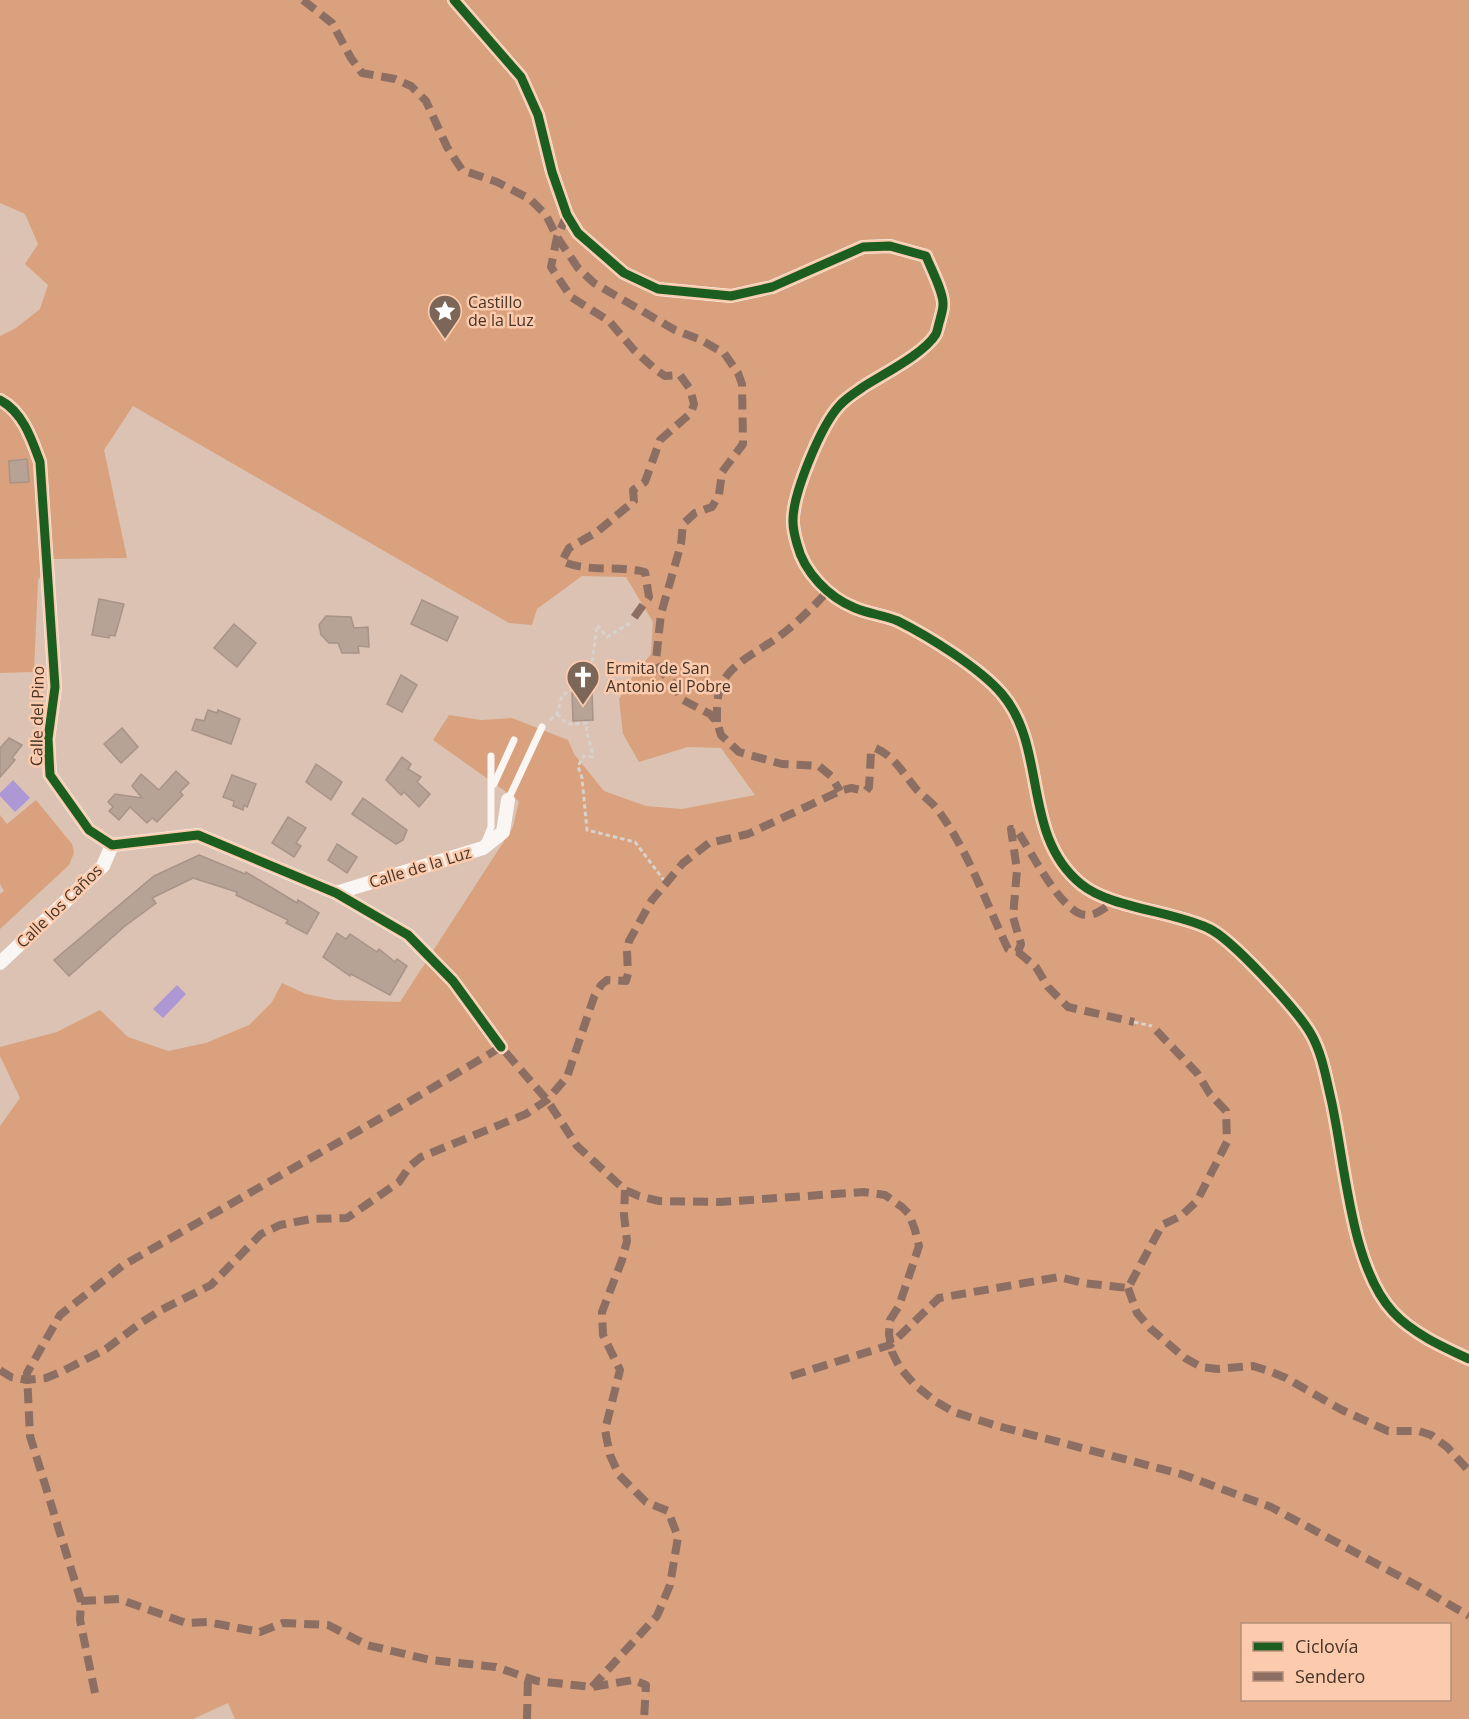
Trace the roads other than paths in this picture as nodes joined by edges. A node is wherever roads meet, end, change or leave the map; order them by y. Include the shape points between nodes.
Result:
1 (454, 0) edge
2 (0, 400) edge
3 (542, 727) road end
4 (514, 740) dead end
5 (491, 756) dead end
6 (493, 786) junction
7 (508, 800) joint
8 (112, 846) junction
9 (483, 848) junction
10 (336, 893) junction
11 (0, 963) edge
12 (501, 1047) dead end
13 (1469, 1359) edge

1 - 13 street via 520,77 538,115 552,172 572,224 624,273 658,289 731,296 772,287 863,247 890,246 926,256 944,303 936,334 919,351 839,406 826,427 795,500 793,522 804,565 834,596 853,608 892,618 916,630 975,670 1002,694 1021,727 1044,830 1072,876 1094,892 1208,928 1225,939 1299,1016 1314,1038 1324,1070 1356,1230 1376,1287 1392,1311 1411,1327
2 - 8 street, Calle del Pino via 27,427 40,462 55,687 48,739 50,775 89,830
3 - 7 lane
4 - 6 lane
5 - 6 lane
6 - 9 lane via 491,827
7 - 9 street, Calle de la Luz via 503,832
8 - 10 street via 198,835
8 - 11 street, Calle los Caños via 103,866
9 - 10 street, Calle de la Luz
10 - 12 street via 408,935 453,981

